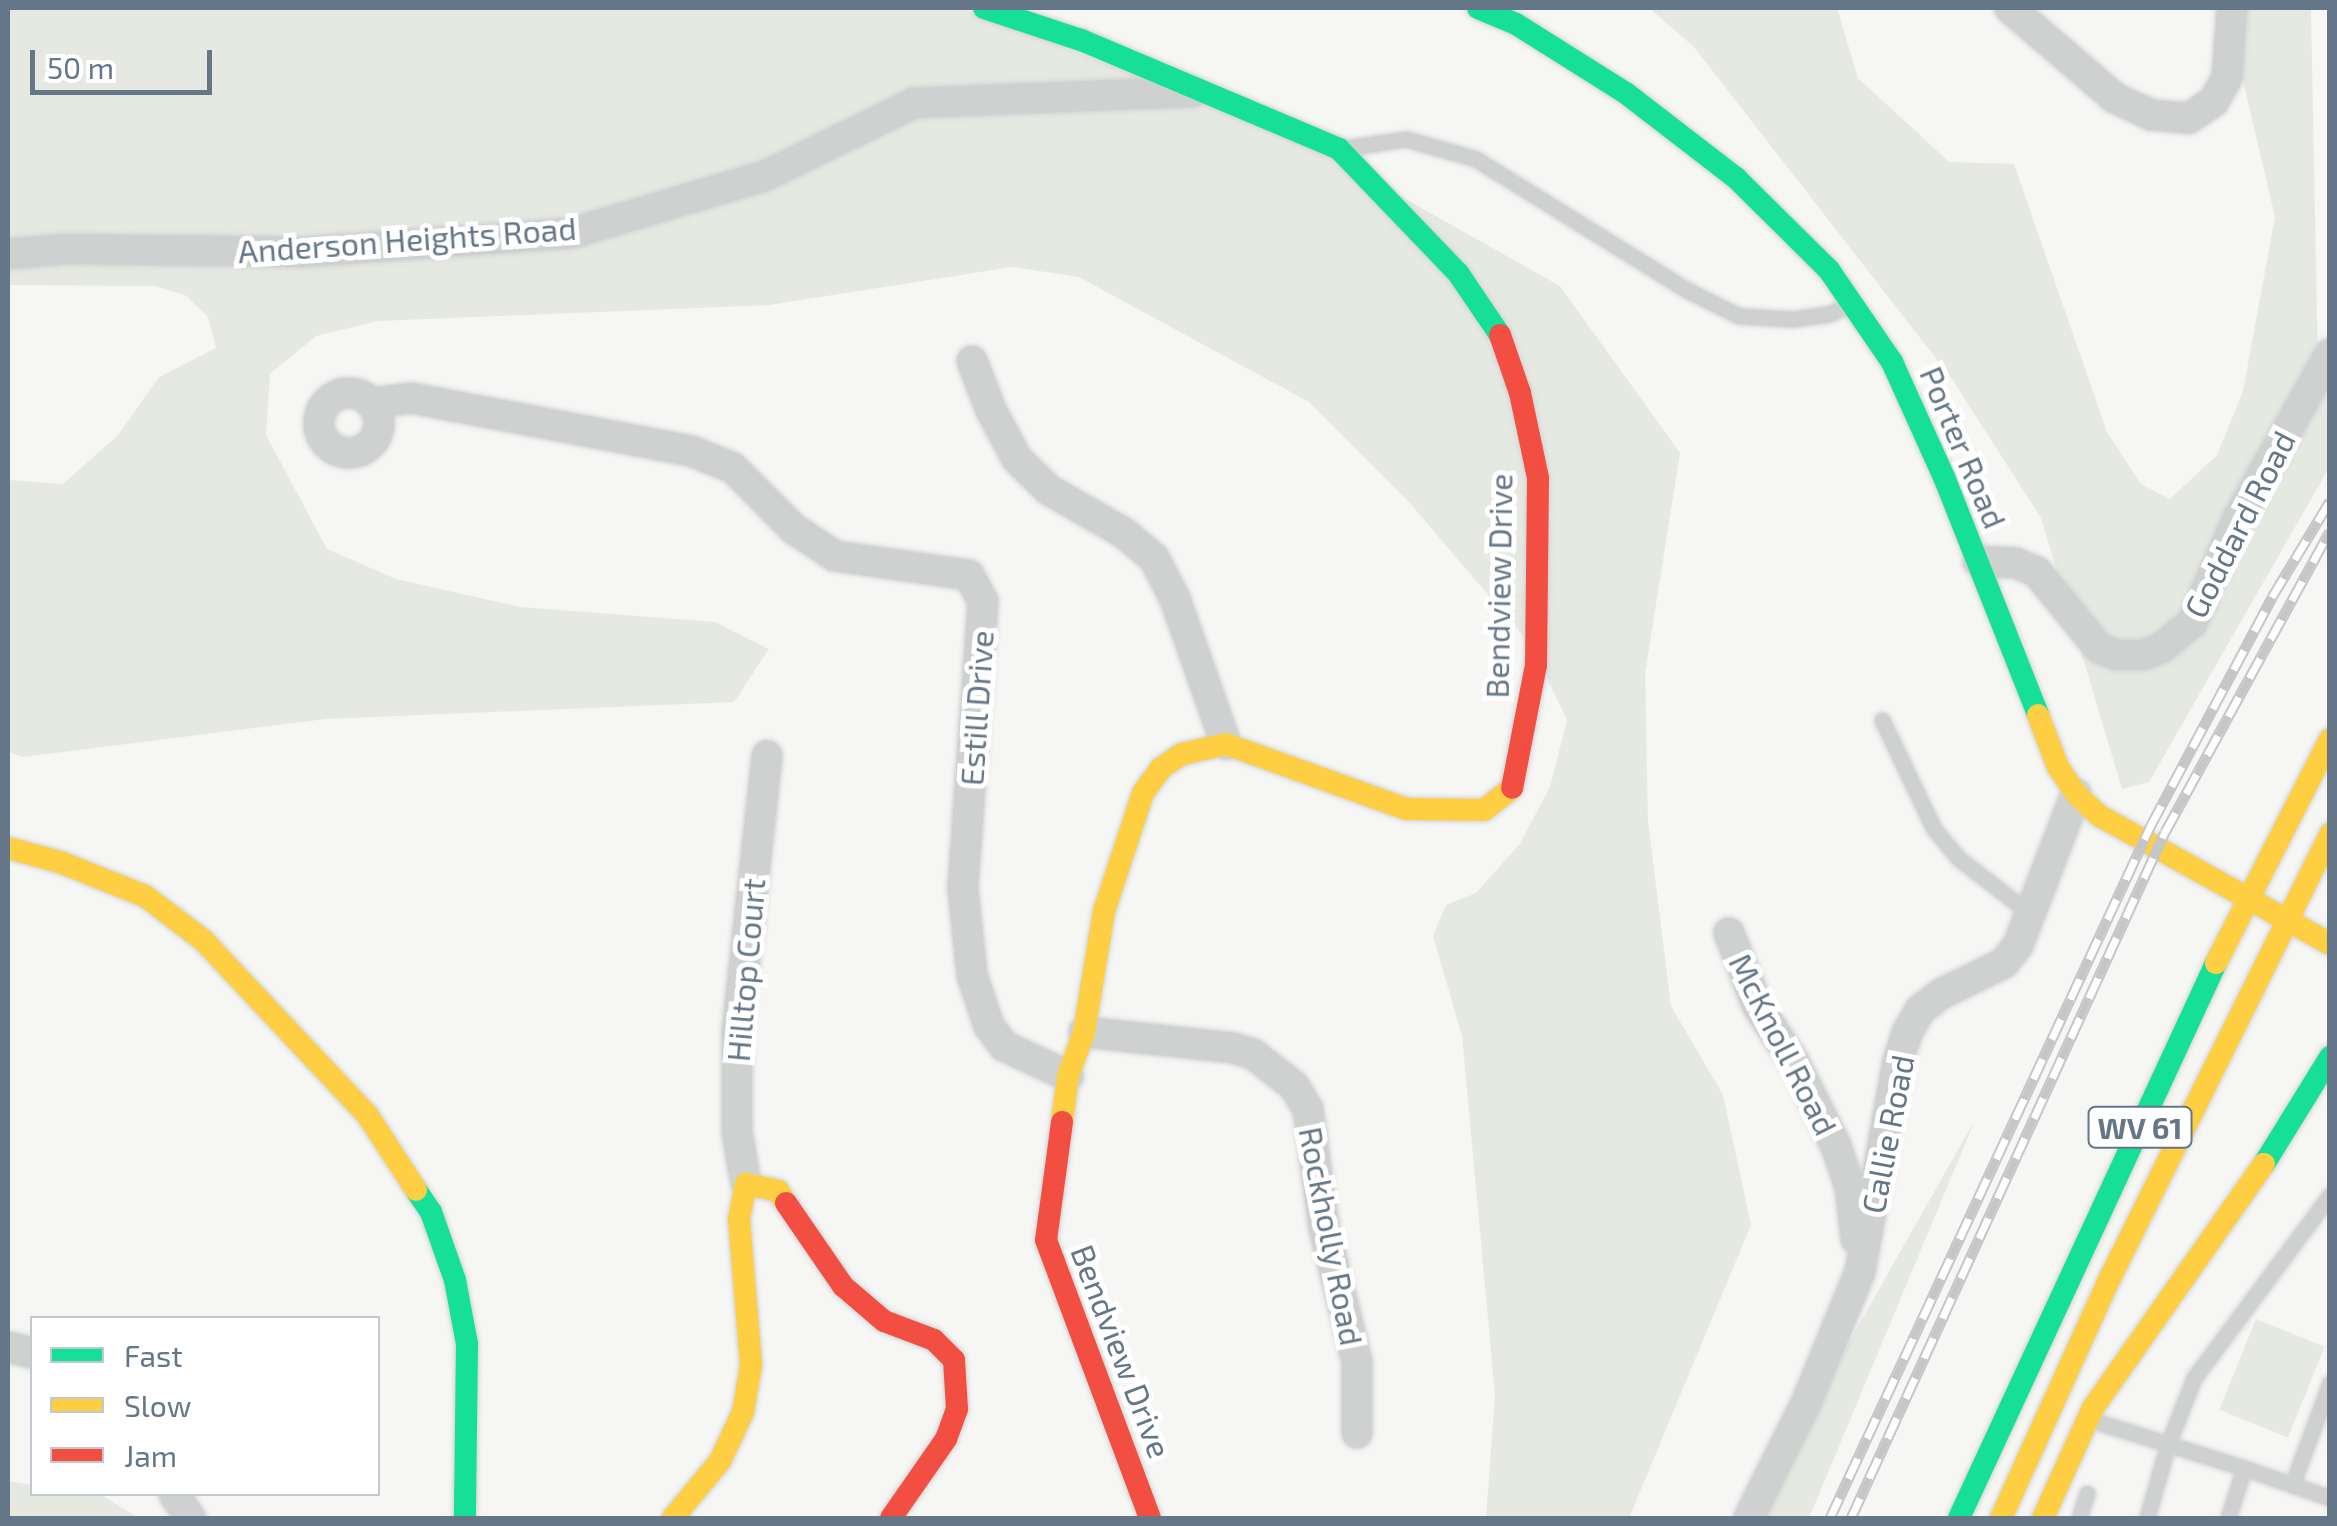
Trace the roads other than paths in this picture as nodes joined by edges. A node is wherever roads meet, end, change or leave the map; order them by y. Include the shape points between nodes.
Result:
1 (984, 8) edge
2 (1478, 8) edge
3 (2010, 8) edge
4 (2232, 8) edge
5 (1202, 91) junction
6 (1340, 149) junction
7 (8, 254) edge
8 (1852, 304) junction
9 (2330, 354) edge
10 (972, 361) dead end
11 (371, 403) dead end
12 (1978, 561) junction
13 (1882, 720) dead end
14 (2330, 739) edge
15 (1226, 744) junction
16 (767, 756) dead end
17 (2076, 794) junction
18 (2330, 834) edge
19 (8, 848) edge
20 (2248, 900) junction
21 (2032, 915) junction
22 (2286, 920) junction
23 (1729, 934) dead end
24 (2330, 944) edge
25 (1084, 1032) junction
26 (2330, 1057) edge
27 (1068, 1076) junction
28 (746, 1184) junction
29 (2330, 1195) edge
30 (1860, 1272) junction
31 (2330, 1384) edge
32 (2088, 1419) junction
33 (1357, 1433) dead end
34 (2168, 1444) junction
35 (2244, 1468) junction
36 (2292, 1485) junction
37 (2086, 1493) dead end
38 (175, 1496) edge
39 (2330, 1498) edge
40 (190, 1518) edge
41 (465, 1518) edge
42 (673, 1518) edge
43 (891, 1518) edge
44 (1150, 1518) edge
45 (1749, 1518) edge
46 (1958, 1518) edge
47 (2001, 1518) edge
48 (2043, 1518) edge
49 (2079, 1518) edge
50 (2147, 1518) edge
51 (2228, 1518) edge

1 - 5 street, Bendview Drive
2 - 8 street, Porter Road via 1516,24 1627,94 1736,178 1829,270
3 - 4 street via 2115,98 2150,115 2188,118 2214,100 2227,78
5 - 6 street, Bendview Drive
5 - 7 street, Anderson Heights Road via 914,103 765,176 572,233 303,252
6 - 8 lane via 1406,140 1476,158 1739,316 1793,319
6 - 15 street, Bendview Drive via 1458,273 1498,330 1520,393 1538,478 1536,665 1516,785 1484,810 1407,809
8 - 12 street, Porter Road via 1892,362
9 - 12 street, Goddard Road via 2240,516 2192,623 2161,648 2117,656 2100,648 2037,572
10 - 15 street via 1017,459 1049,490 1154,558
11 - 27 street, Estill Drive via 411,398 691,451 733,468 794,529 835,556 969,575 983,602 963,889 972,976 989,1026 1004,1046
12 - 17 street, Porter Road via 2058,768
13 - 21 lane via 1934,829 1958,858
14 - 20 street, WV 61
15 - 25 street, Bendview Drive via 1182,754 1161,768 1144,794 1104,912
16 - 28 street, Hilltop Court via 736,1032 736,1132
17 - 20 street, Porter Road via 2100,816
17 - 21 street, Callie Road
18 - 22 street, WV 61
19 - 41 street via 60,862 160,907 203,940 368,1116 431,1212 455,1280 466,1344
20 - 22 street, Porter Road
20 - 46 street, WV 61
21 - 30 street, Callie Road via 2004,963 1941,994 1920,1010 1908,1032
22 - 24 street, Porter Road
22 - 47 street, WV 61
23 - 30 street, McKnoll Road via 1757,1006 1836,1146 1850,1187
25 - 27 street, Bendview Drive
25 - 33 street, Rockholly Road via 1233,1048 1253,1054 1294,1086 1308,1108 1324,1228 1357,1361
26 - 32 street via 2295,1119
27 - 44 street, Bendview Drive via 1046,1240
28 - 42 street via 738,1219 751,1365 743,1412 720,1461
28 - 43 street via 778,1192 843,1286 884,1321 934,1340 954,1360 958,1409 946,1439
29 - 34 lane via 2194,1378
30 - 45 street, Callie Road
31 - 36 lane
32 - 34 lane
32 - 48 street
34 - 35 lane
34 - 50 lane
35 - 36 lane
35 - 51 lane
36 - 39 lane
37 - 49 lane
38 - 40 street

